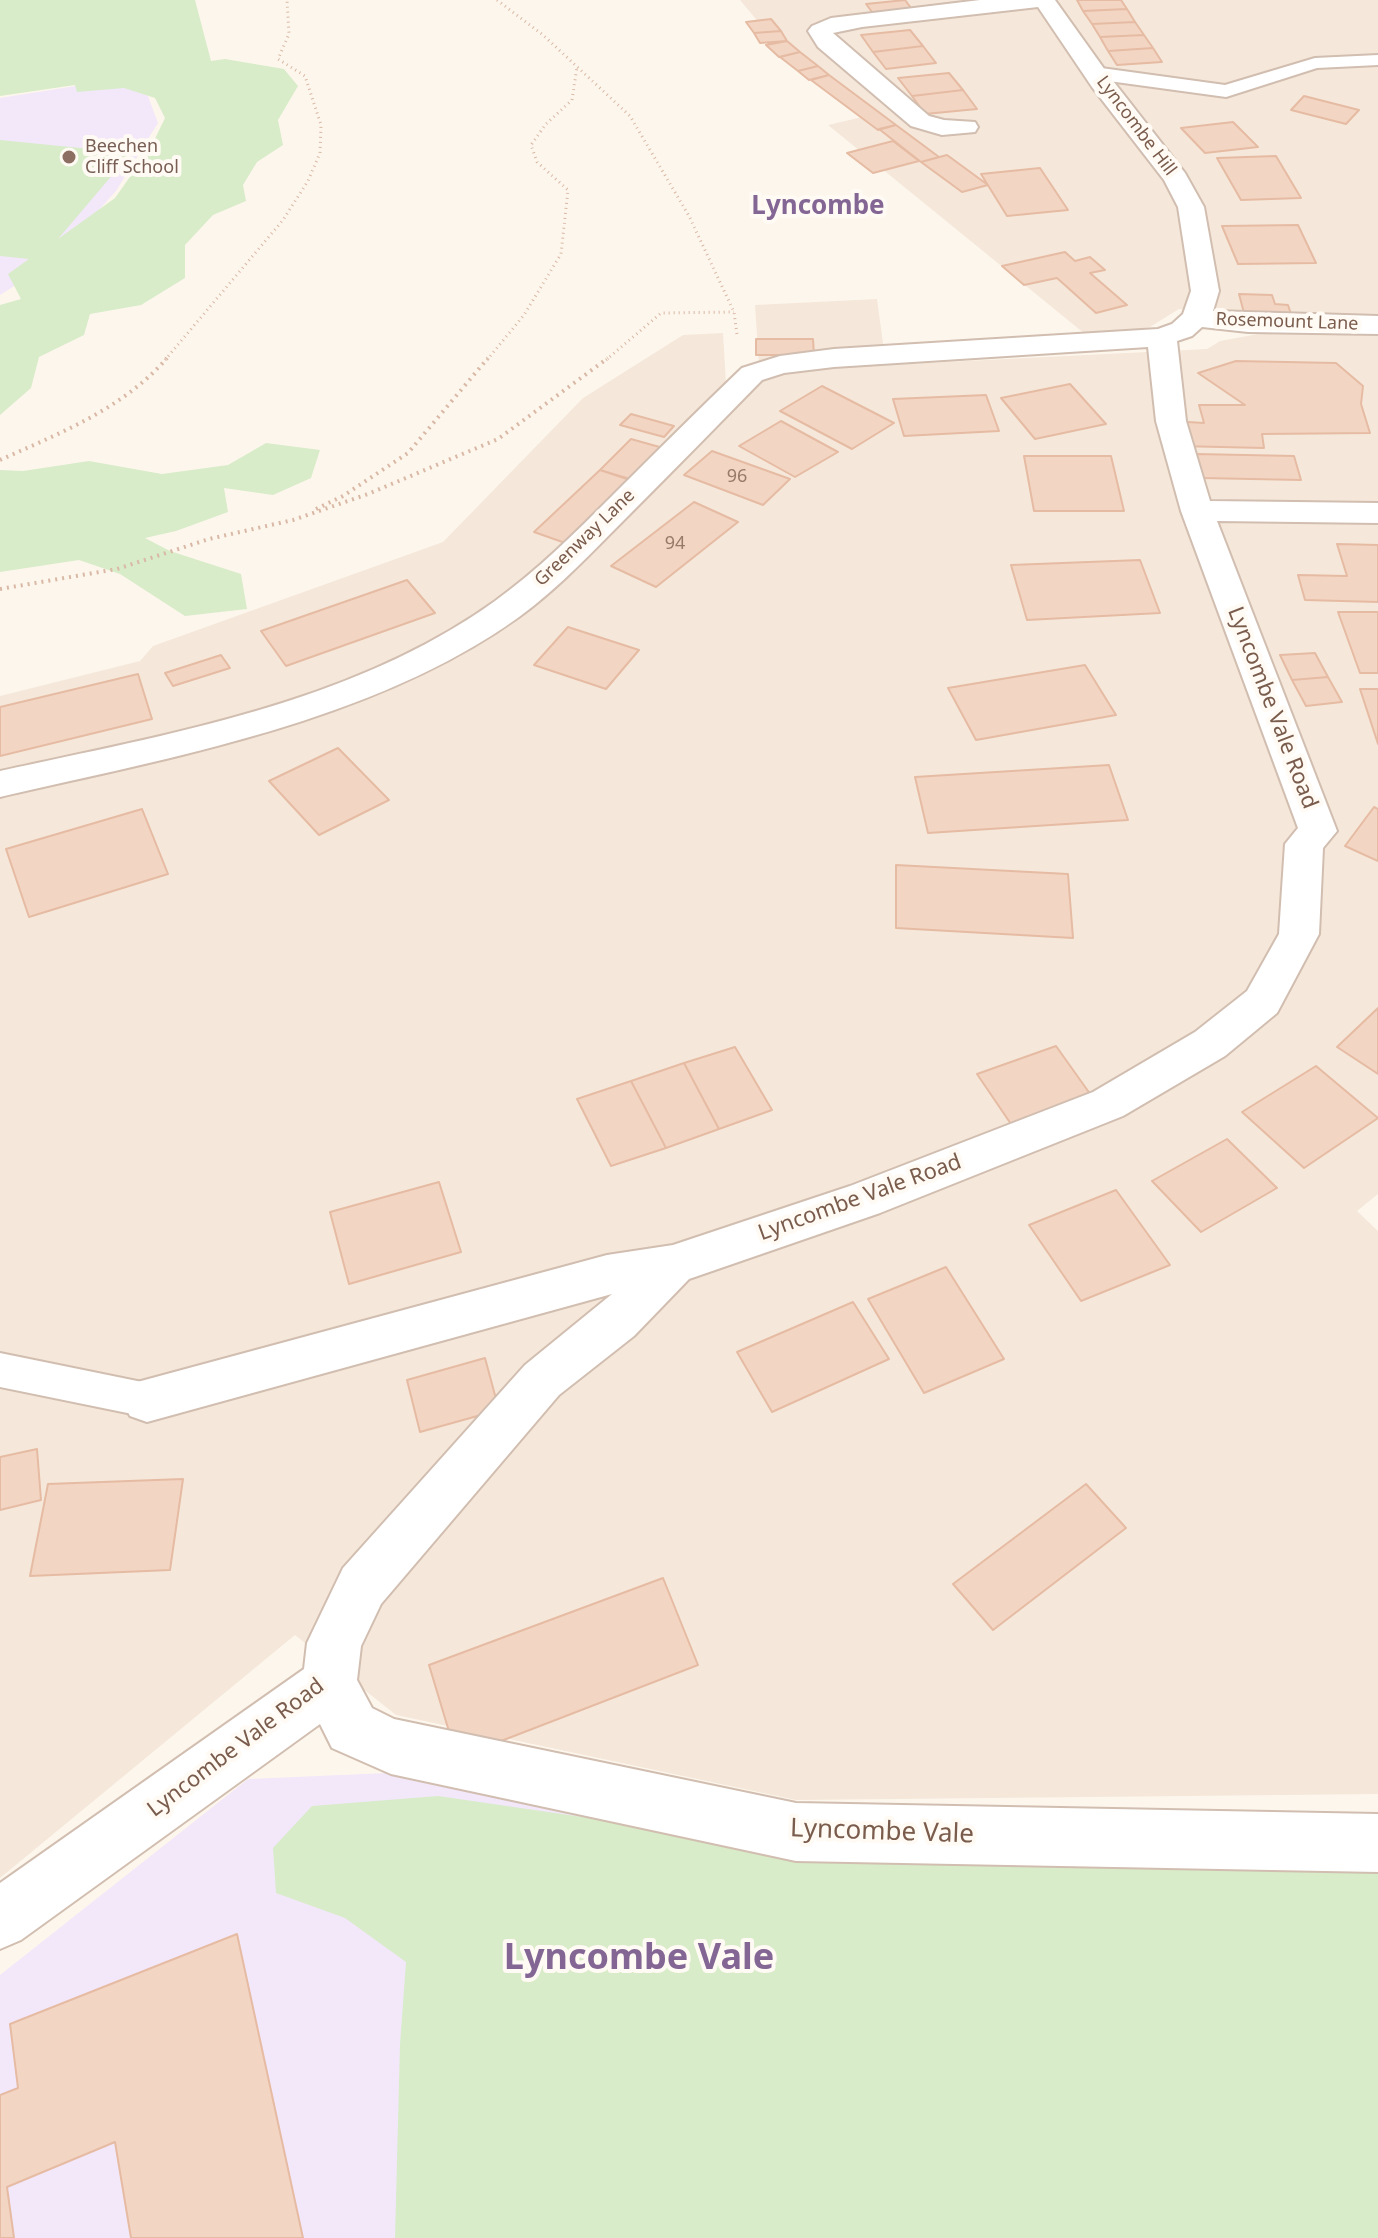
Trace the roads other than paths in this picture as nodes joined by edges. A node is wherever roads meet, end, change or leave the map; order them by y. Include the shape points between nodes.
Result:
1 (847, 0) edge
2 (1042, 0) edge
3 (862, 20) junction
4 (1378, 60) edge
5 (1094, 73) junction
6 (966, 127) dead end
7 (1378, 325) edge
8 (1179, 328) junction
9 (1197, 511) junction
10 (1378, 513) edge
11 (0, 784) edge
12 (673, 1265) junction
13 (0, 1370) edge
14 (147, 1400) joint
15 (329, 1684) junction
16 (1378, 1843) edge
17 (0, 1919) edge

1 - 3 street
2 - 3 street, Lyncombe Hill
2 - 5 street, Lyncombe Hill
3 - 6 street, Lyncombe Hill via 820,31 826,42 920,121 942,128
4 - 5 lane via 1298,67 1226,91
5 - 8 street, Lyncombe Hill via 1176,178 1191,207 1205,291
7 - 8 street, Rosemount Lane
8 - 9 street, Lyncombe Vale Road via 1171,421
8 - 11 street, Greenway Lane via 834,358 752,374 555,571 458,641 347,694 181,743
9 - 10 street
9 - 12 street, Lyncombe Vale Road via 1318,831 1304,844 1299,934 1262,1002 1210,1044 1108,1104 864,1200
12 - 14 street via 607,1275
12 - 15 street, Lyncombe Vale Road via 617,1321 542,1380 362,1586 334,1643
13 - 14 lane
15 - 16 street, Lyncombe Vale via 352,1728 391,1746 796,1832
15 - 17 street, Lyncombe Vale Road

